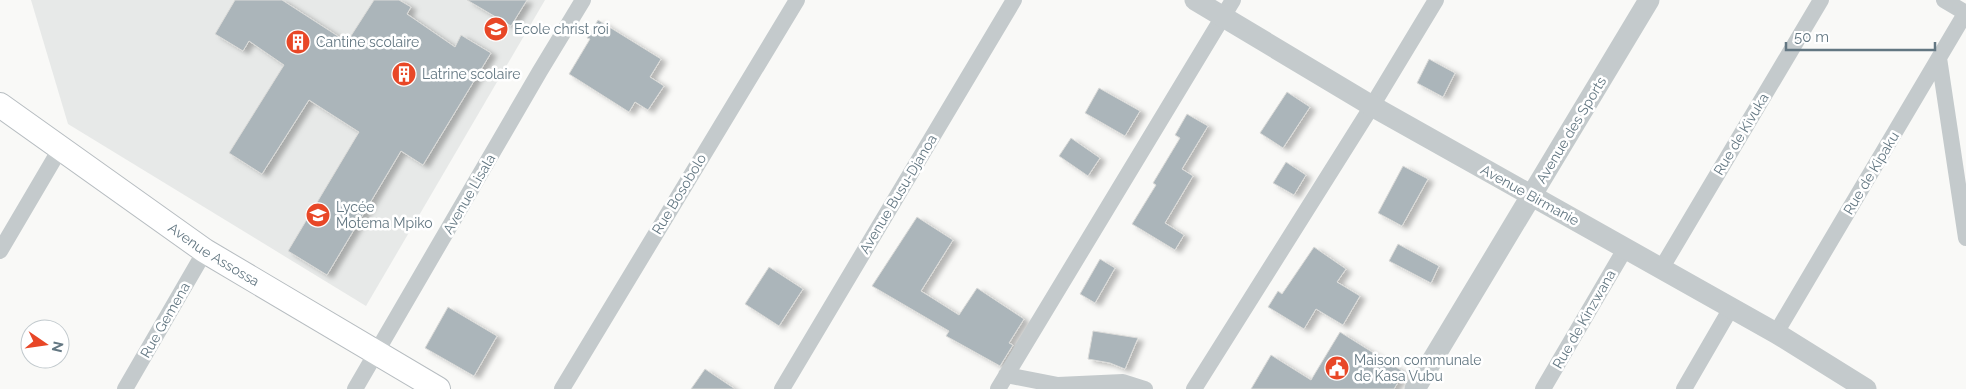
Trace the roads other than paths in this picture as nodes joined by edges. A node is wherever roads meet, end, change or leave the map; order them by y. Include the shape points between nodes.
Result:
1 (583, 0) edge
2 (797, 0) edge
3 (1014, 0) edge
4 (1195, 0) edge
5 (1436, 0) edge
6 (1649, 0) edge
7 (1821, 0) edge
8 (1944, 0) edge
9 (1228, 8) edge
10 (1966, 12) edge
11 (1939, 58) junction
12 (0, 105) edge
13 (1372, 106) junction
14 (60, 150) junction
15 (1531, 197) junction
16 (1966, 238) edge
17 (1625, 249) junction
18 (0, 251) edge
19 (205, 251) junction
20 (1661, 269) junction
21 (1731, 308) junction
22 (1776, 334) junction
23 (377, 352) junction
24 (1002, 382) edge
25 (1854, 386) edge
26 (125, 389) edge
27 (355, 389) edge
28 (438, 389) edge
29 (562, 389) edge
30 (782, 389) edge
31 (1145, 389) edge
32 (1194, 389) edge
33 (1415, 389) edge
34 (1543, 389) edge
35 (1684, 389) edge

1 - 23 street, Avenue Lisala
2 - 29 street, Rue Bosobolo
3 - 30 street, Avenue Busu-Djanoa
4 - 9 street, Avenue Birmanie
5 - 13 street
6 - 15 street, Avenue des Sports
7 - 20 street, Rue de Kivuka
8 - 10 street
9 - 13 street, Avenue Birmanie
9 - 24 street
10 - 11 street, Rue de Kipaku
11 - 16 street
11 - 22 street, Rue de Kipaku
12 - 14 main road, Avenue Assossa
13 - 15 street, Avenue Birmanie
13 - 32 street
14 - 18 street
14 - 19 main road, Avenue Assossa
15 - 17 street, Avenue Birmanie
15 - 33 street, Avenue des Sports
17 - 20 street, Avenue Birmanie
17 - 34 street, Rue de Kinzwana
19 - 23 main road, Avenue Assossa
19 - 26 street, Rue Gemena
20 - 21 street, Avenue Birmanie
21 - 22 street, Avenue Birmanie
21 - 35 street
22 - 25 street, Avenue Birmanie
23 - 27 street, Avenue Lisala
23 - 28 main road, Avenue Assossa
24 - 31 street via 1058,385 1123,382

